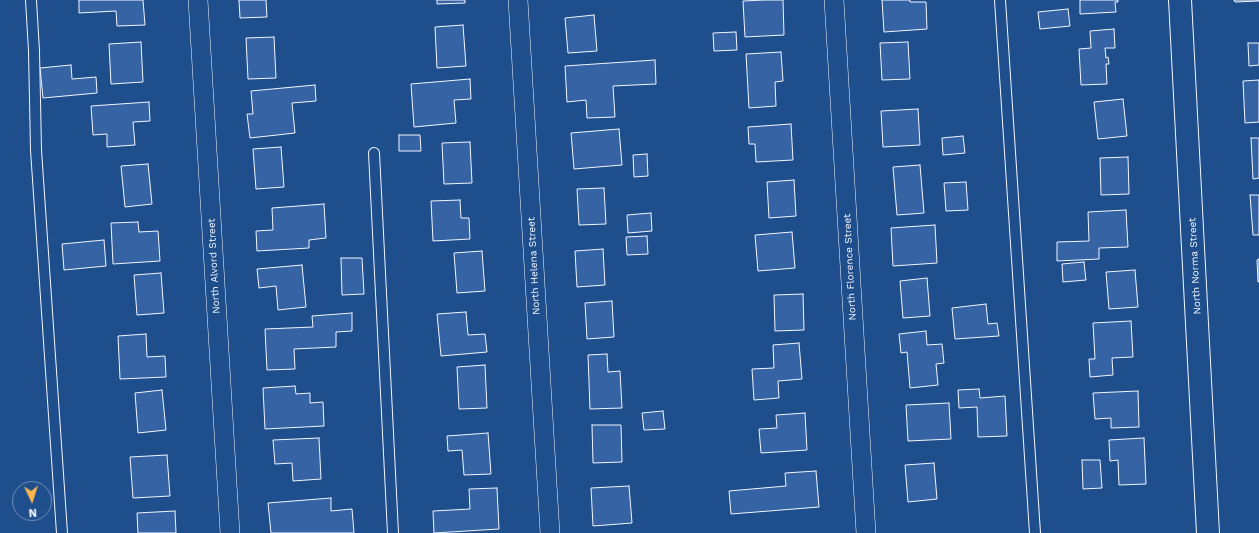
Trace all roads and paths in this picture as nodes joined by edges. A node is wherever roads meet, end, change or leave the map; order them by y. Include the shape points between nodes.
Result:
1 (31, 0) edge
2 (198, 0) edge
3 (518, 0) edge
4 (834, 0) edge
5 (1000, 0) edge
6 (1180, 0) edge
7 (374, 153) dead end
8 (62, 533) edge
9 (230, 533) edge
10 (393, 533) edge
11 (550, 533) edge
12 (866, 533) edge
13 (1035, 533) edge
14 (1208, 533) edge

1 - 8 lane via 36,150
2 - 9 street, North Alvord Street
3 - 11 street, North Helena Street
4 - 12 street, North Florence Street
5 - 13 lane
6 - 14 main road, North Norma Street
7 - 10 lane

